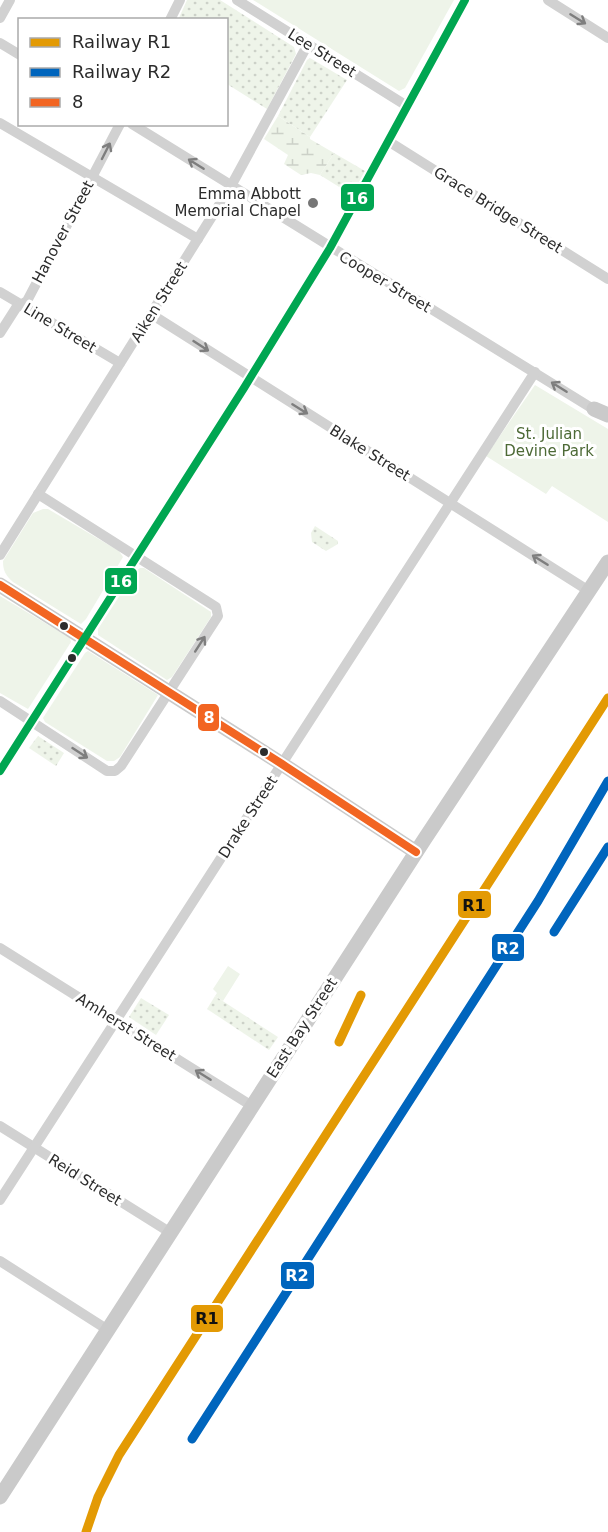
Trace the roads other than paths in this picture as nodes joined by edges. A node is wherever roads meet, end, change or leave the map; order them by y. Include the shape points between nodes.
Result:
1 (10, 0) edge
2 (180, 0) edge
3 (237, 0) edge
4 (465, 0) edge
5 (548, 0) edge
6 (0, 18) edge
7 (171, 18) edge
8 (608, 38) edge
9 (0, 43) edge
10 (308, 44) junction
11 (18, 54) edge
12 (407, 106) junction
13 (0, 123) edge
14 (119, 126) edge
15 (135, 126) edge
16 (388, 141) junction
17 (93, 177) junction
18 (231, 186) junction
19 (198, 239) junction
20 (330, 248) junction
21 (608, 279) edge
22 (0, 292) edge
23 (21, 305) junction
24 (151, 314) junction
25 (0, 333) edge
26 (120, 363) junction
27 (535, 372) junction
28 (251, 377) junction
29 (603, 414) edge
30 (38, 494) junction
31 (449, 502) junction
32 (0, 555) edge
33 (137, 556) junction
34 (608, 562) edge
35 (0, 585) edge
36 (589, 591) junction
37 (84, 638) junction
38 (168, 693) junction
39 (0, 701) edge
40 (32, 721) junction
41 (282, 764) junction
42 (0, 771) edge
43 (416, 852) junction
44 (0, 948) edge
45 (116, 1021) junction
46 (252, 1106) junction
47 (0, 1126) edge
48 (34, 1148) junction
49 (0, 1200) edge
50 (171, 1233) junction
51 (0, 1261) edge
52 (108, 1330) junction
53 (0, 1497) edge

1 - 6 street
2 - 7 street
3 - 10 street, Lee Street
4 - 12 street
5 -> 8 street
9 - 11 street
10 - 12 street, Lee Street
10 - 18 street, Aiken Street
12 - 16 street
13 - 17 street
17 -> 14 street, Hanover Street
18 -> 15 street, Cooper Street
16 - 20 street
16 - 21 street, Grace Bridge Street
17 - 19 street
17 - 23 street, Hanover Street via 27,301
18 - 19 street, Aiken Street
18 - 20 street, Cooper Street
19 - 24 street, Aiken Street
20 - 27 street, Cooper Street
20 - 28 street
22 - 23 street, Line Street
23 - 25 street, Hanover Street
23 - 26 street, Line Street
24 - 26 street, Aiken Street
24 -> 28 street, Blake Street
26 - 30 street, Aiken Street
29 -> 27 street, Cooper Street
27 - 31 street, Drake Street
28 -> 31 street, Blake Street
28 - 33 street
30 - 32 street, Aiken Street
30 - 33 street
36 -> 31 street, Blake Street
31 - 41 street, Drake Street
33 - 37 street
38 -> 33 street via 219,612
34 - 36 main road, East Bay Street
35 - 37 main road
36 - 43 main road, East Bay Street
37 - 38 main road
37 - 40 street
40 -> 38 street via 107,771 115,771
38 - 41 main road
39 - 40 street
40 - 42 street
41 - 43 main road
41 - 45 street, Drake Street
43 - 46 main road, East Bay Street
44 - 45 street, Amherst Street
46 -> 45 street, Amherst Street
45 - 48 street, Drake Street
46 - 50 main road, East Bay Street
47 - 48 street, Reid Street
48 - 49 street, Drake Street
48 - 50 street, Reid Street
50 - 52 main road, East Bay Street
51 - 52 street
52 - 53 main road, East Bay Street

